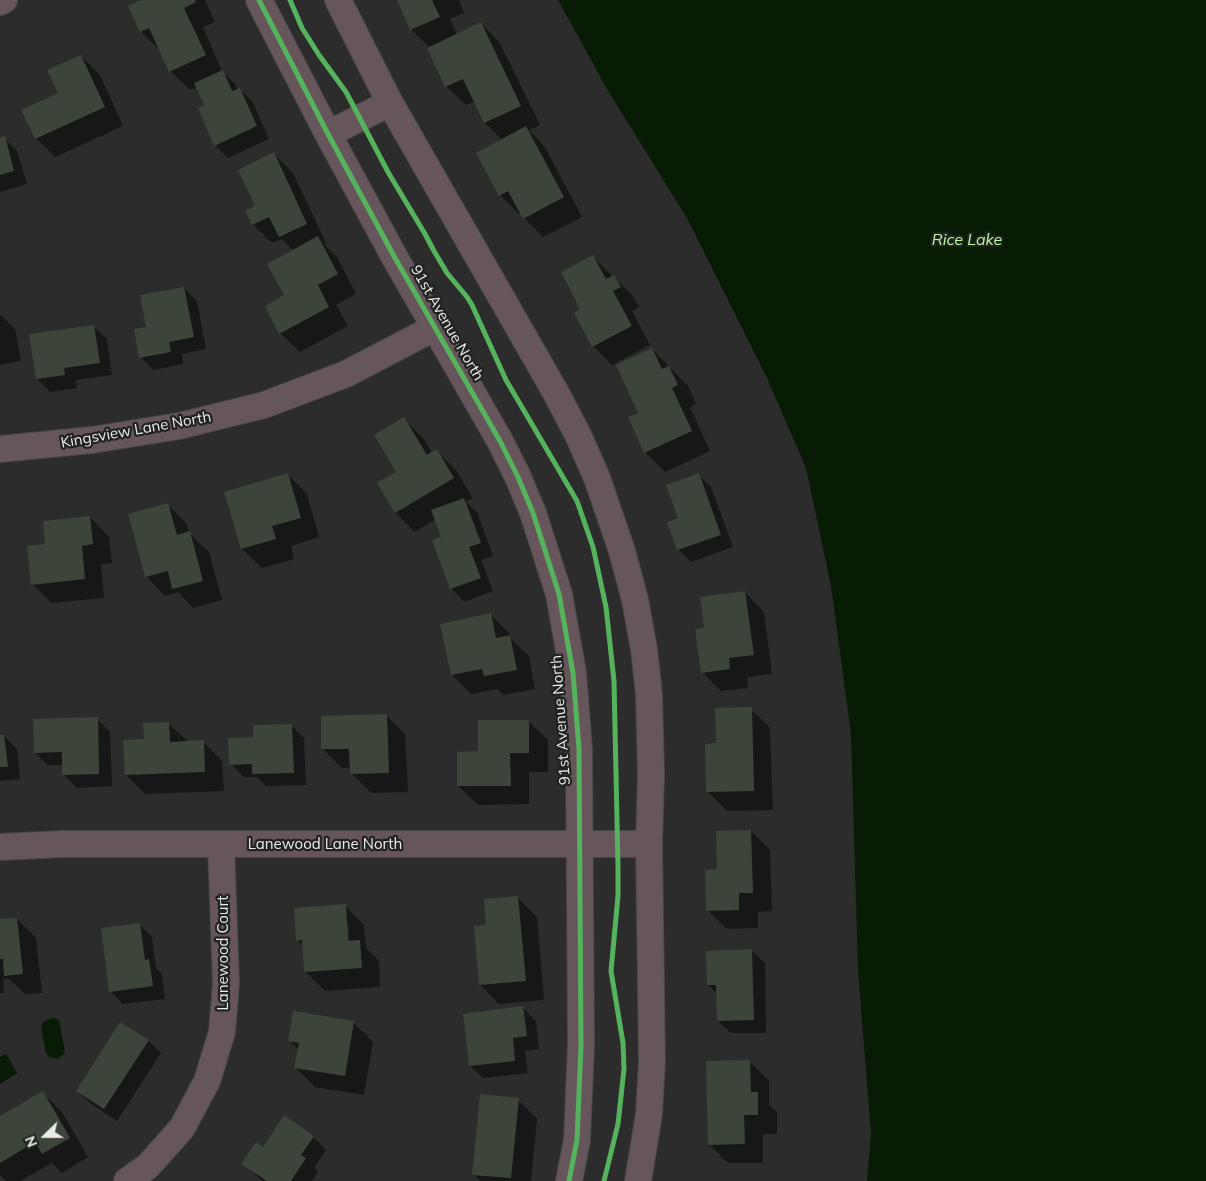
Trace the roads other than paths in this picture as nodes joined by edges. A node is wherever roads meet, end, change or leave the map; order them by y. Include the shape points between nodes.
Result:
1 (4, 0) edge
2 (259, 0) edge
3 (338, 0) edge
4 (0, 2) edge
5 (390, 103) junction
6 (328, 134) junction
7 (434, 328) junction
8 (0, 449) edge
9 (222, 844) junction
10 (580, 844) junction
11 (649, 844) junction
12 (0, 847) edge
13 (127, 1181) edge
14 (569, 1181) edge
15 (638, 1181) edge

1 - 4 street
2 - 6 street, 91st Avenue North
3 - 5 street
5 - 6 street
5 - 11 street via 556,393 597,478 622,551 644,649 649,694
6 - 7 street, 91st Avenue North
7 - 8 street, Kingsview Lane North via 346,374 264,405 179,426 92,440
7 - 10 street, 91st Avenue North via 518,477 534,514 559,594 573,673 579,749
9 - 10 street, Lanewood Lane North
9 - 12 street, Lanewood Lane North
9 - 13 street, Lanewood Court via 226,983 222,1032 207,1081 182,1128 148,1166
10 - 11 street, Lanewood Lane North
10 - 14 street, 91st Avenue North via 577,1140
11 - 15 street via 652,1061 649,1114

